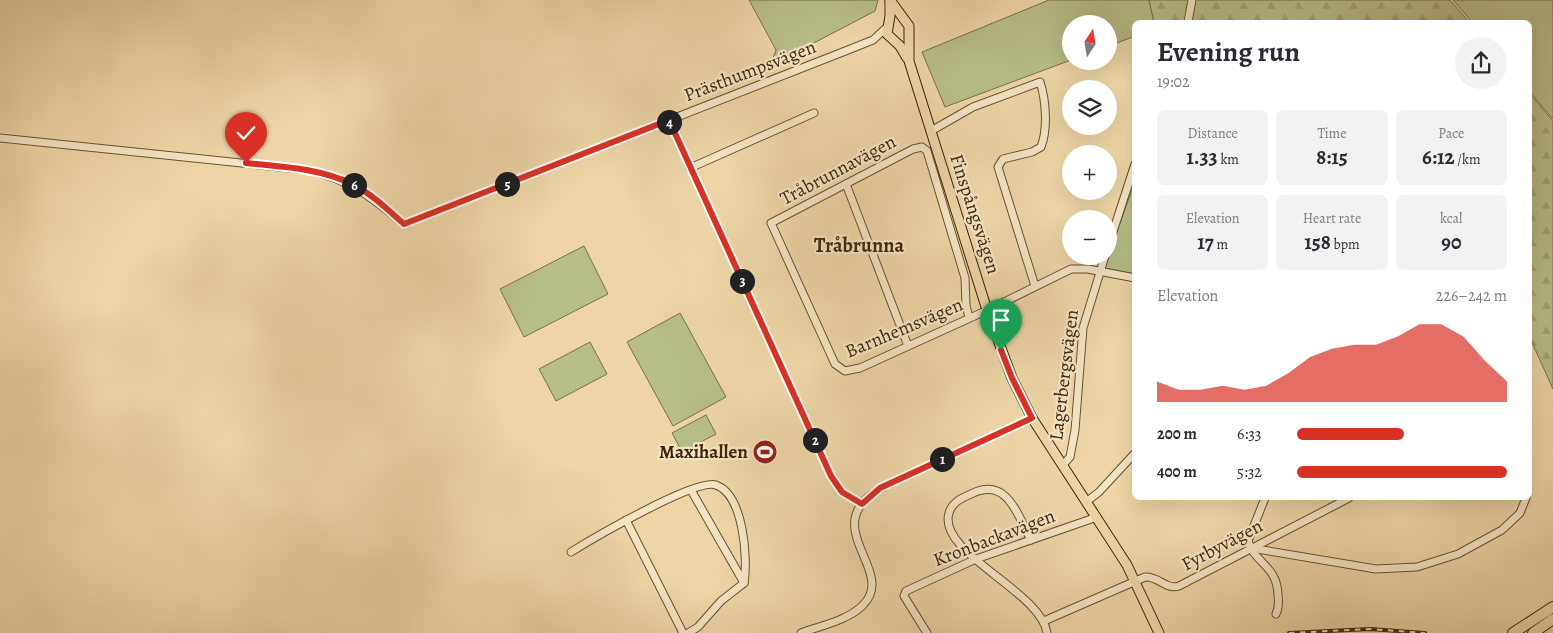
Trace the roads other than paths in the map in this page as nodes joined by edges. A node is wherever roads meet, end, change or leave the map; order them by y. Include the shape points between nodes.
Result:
1 (890, 0) edge
2 (1192, 0) edge
3 (903, 19) junction
4 (1188, 20) edge
5 (888, 25) junction
6 (908, 35) junction
7 (872, 40) junction
8 (893, 40) junction
9 (909, 61) junction
10 (814, 113) dead end
11 (669, 120) junction
12 (931, 131) junction
13 (0, 138) edge
14 (690, 168) junction
15 (1132, 173) edge
16 (846, 184) junction
17 (1117, 219) edge
18 (1102, 265) edge
19 (1100, 271) junction
20 (1132, 277) edge
21 (1036, 286) junction
22 (988, 310) junction
23 (969, 317) junction
24 (908, 346) junction
25 (835, 364) joint
26 (1032, 418) junction
27 (1132, 456) edge
28 (1062, 466) junction
29 (691, 490) junction
30 (1264, 500) edge
31 (1345, 500) edge
32 (1525, 500) edge
33 (1086, 502) junction
34 (862, 504) junction
35 (1097, 517) junction
36 (626, 520) junction
37 (1031, 540) junction
38 (1250, 548) junction
39 (571, 552) dead end
40 (976, 559) junction
41 (1136, 581) junction
42 (744, 583) junction
43 (1553, 606) edge
44 (1276, 614) dead end
45 (1553, 619) edge
46 (1044, 621) junction
47 (683, 633) edge
48 (688, 633) edge
49 (801, 633) edge
50 (927, 633) edge
51 (1047, 633) edge
52 (1159, 633) edge
53 (1163, 633) edge
54 (1514, 633) edge
55 (1532, 633) edge

1 - 3 main road, Finspångsvägen
1 - 5 main road, Finspångsvägen
2 - 4 street
3 - 5 main road via 897,18
3 - 6 main road, Finspångsvägen via 909,26
5 - 7 street, Prästhumpsvägen
5 - 8 main road, Finspångsvägen
6 - 8 main road via 901,41
6 - 9 main road, Finspångsvägen
7 - 8 street, Prästhumpsvägen
7 - 11 street, Prästhumpsvägen
8 - 9 main road, Finspångsvägen
9 - 12 main road, Finspångsvägen
10 - 14 street
11 - 13 street, Prästhumpsvägen via 404,224 354,185 308,170
11 - 14 street
12 - 21 street via 972,107 1040,82 1044,104 1041,147 1003,159 998,167
12 - 22 main road, Finspångsvägen
14 - 34 street via 831,476 842,492
15 - 17 street
16 - 23 street, Tråbrunnavägen via 914,149 922,147 927,151 965,278
16 - 24 street
16 - 25 street, Tråbrunnavägen via 771,224
18 - 19 street, Lagerbergsvägen
19 - 20 street, Barnhemsvägen
19 - 21 street, Barnhemsvägen via 1071,269
19 - 28 street, Lagerbergsvägen via 1082,338 1071,453
21 - 22 street, Barnhemsvägen
22 - 23 street, Barnhemsvägen
22 - 26 main road, Finspångsvägen via 1012,378
23 - 24 street, Barnhemsvägen
24 - 25 street, Barnhemsvägen via 860,368 845,371
26 - 28 main road, Finspångsvägen
26 - 34 street via 880,488
27 - 33 street
28 - 33 main road, Finspångsvägen
29 - 36 street
29 - 42 street
29 - 42 street via 701,485 716,485 724,490 737,508 744,529
30 - 38 street via 1249,534
31 - 38 street, Fyrbyvägen
32 - 38 street via 1520,513 1502,530 1458,554 1417,567 1376,569
33 - 35 main road, Finspångsvägen
34 - 49 street via 855,522 855,535 873,578 870,597 858,610
35 - 37 street, Kronbackavägen
35 - 41 main road, Finspångsvägen
36 - 39 street
36 - 47 street
37 - 40 street, Kronbackavägen
37 - 40 street via 1008,498 996,490 980,489 957,501 948,517 953,536
38 - 41 street, Fyrbyvägen via 1179,586 1168,587 1148,576
38 - 44 street via 1276,578 1279,608
40 - 46 street via 1008,584
40 - 50 street, Kronbackavägen via 903,593
41 - 46 street
41 - 52 main road, Finspångsvägen
41 - 53 main road, Finspångsvägen via 1145,592
42 - 48 street via 721,601 698,628
43 - 54 highway
45 - 55 highway
46 - 51 street

